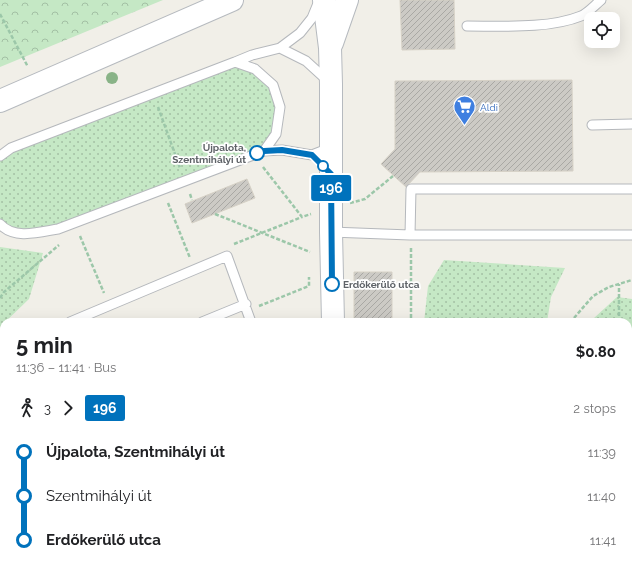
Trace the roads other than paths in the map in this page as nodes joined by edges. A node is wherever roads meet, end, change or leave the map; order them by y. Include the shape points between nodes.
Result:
1 (232, 0) edge
2 (319, 0) edge
3 (324, 0) edge
4 (347, 0) edge
5 (601, 0) edge
6 (467, 26) dead end
7 (280, 48) junction
8 (330, 48) junction
9 (235, 62) junction
10 (331, 84) junction
11 (0, 101) edge
12 (632, 124) edge
13 (592, 125) dead end
14 (264, 151) junction
15 (0, 156) edge
16 (323, 160) junction
17 (632, 189) edge
18 (0, 224) edge
19 (331, 232) junction
20 (410, 235) junction
21 (632, 236) edge
22 (247, 308) junction
23 (79, 318) edge
24 (215, 318) edge
25 (250, 318) edge
26 (333, 318) edge

1 - 11 street
2 - 7 lane via 312,18 300,33
3 - 8 street
4 - 8 street
5 - 6 lane via 582,15 552,23
7 - 9 lane
7 - 10 lane via 306,61
8 - 10 street
9 - 14 lane via 254,69 273,85 280,107 276,134
9 - 15 lane via 11,148
10 - 16 street
12 - 13 lane
14 - 16 lane via 282,150
14 - 18 lane via 58,229 26,234 5,230
16 - 19 street via 331,209
17 - 20 lane via 410,189
19 - 20 lane
19 - 26 street
20 - 21 lane
22 - 23 lane via 228,256
22 - 24 lane
22 - 25 lane

